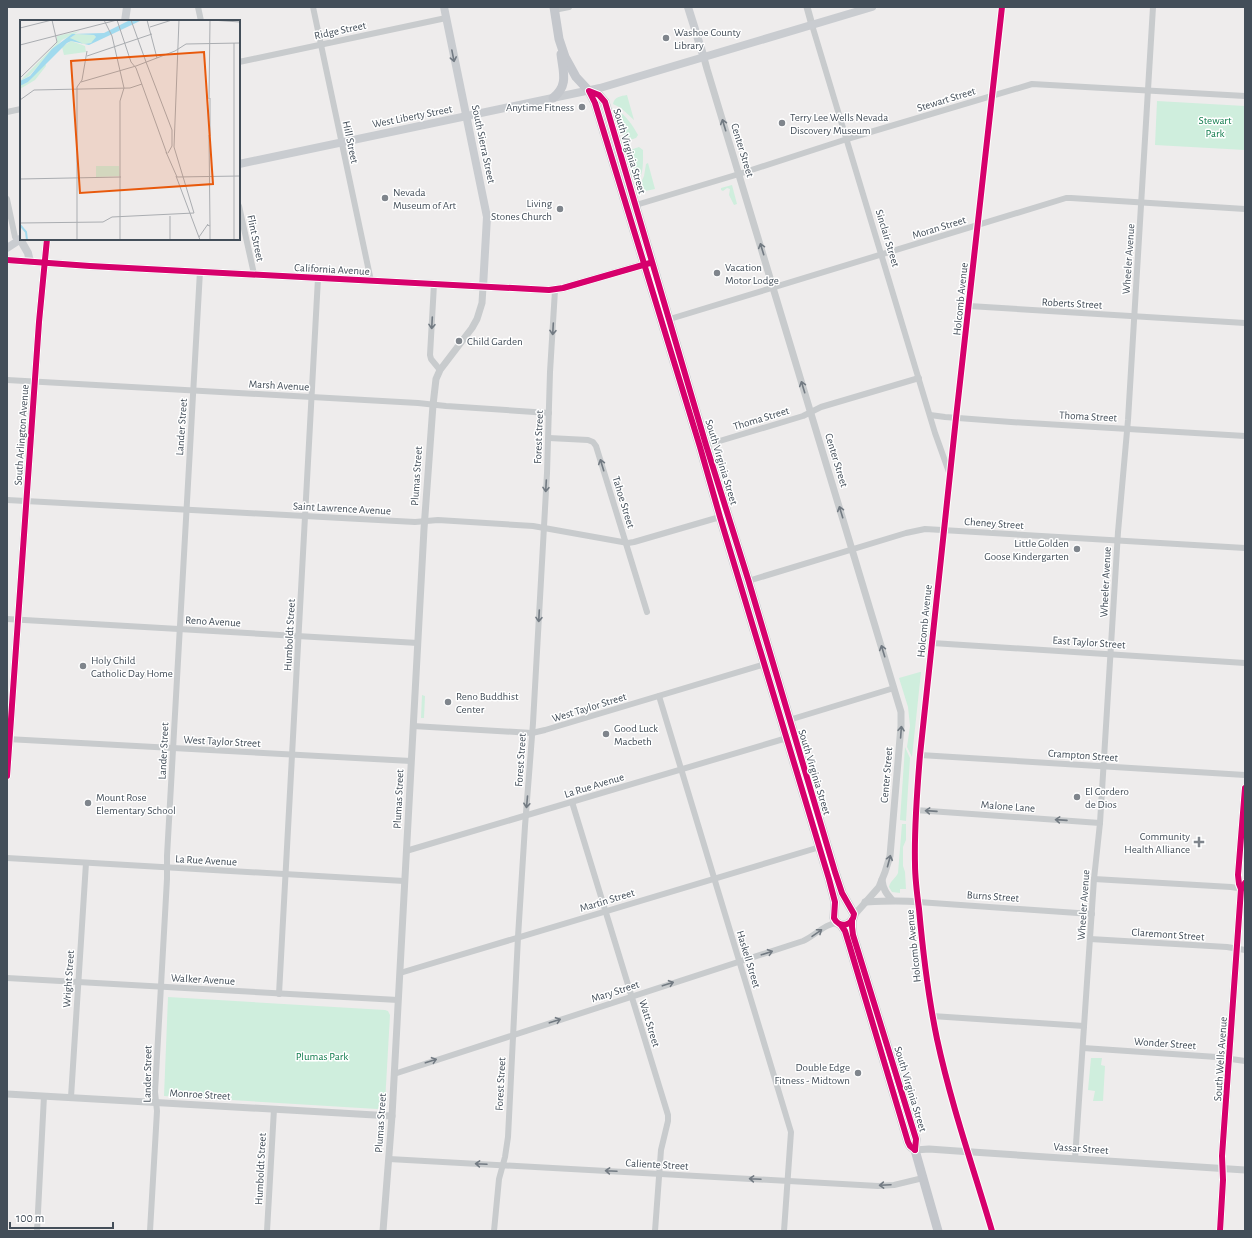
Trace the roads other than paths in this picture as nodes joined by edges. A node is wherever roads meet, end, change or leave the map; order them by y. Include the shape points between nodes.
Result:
1 (128, 7) edge
2 (198, 7) edge
3 (313, 7) edge
4 (444, 7) edge
5 (569, 7) edge
6 (688, 7) edge
7 (807, 7) edge
8 (872, 7) edge
9 (1002, 7) edge
10 (1153, 7) edge
11 (554, 9) edge
12 (446, 18) junction
13 (125, 20) edge
14 (200, 20) edge
15 (812, 25) junction
16 (320, 44) junction
17 (561, 45) junction
18 (704, 58) junction
19 (240, 62) edge
20 (1148, 90) junction
21 (589, 91) junction
22 (992, 96) junction
23 (1245, 96) edge
24 (553, 98) junction
25 (20, 109) edge
26 (7, 112) edge
27 (467, 116) junction
28 (847, 139) junction
29 (341, 142) junction
30 (240, 164) edge
31 (615, 168) junction
32 (739, 174) junction
33 (7, 199) edge
34 (1142, 203) junction
35 (636, 205) junction
36 (1245, 209) edge
37 (240, 211) edge
38 (978, 225) junction
39 (20, 239) edge
40 (20, 240) edge
41 (22, 240) edge
42 (47, 240) edge
43 (7, 248) edge
44 (881, 254) junction
45 (7, 260) edge
46 (30, 262) junction
47 (44, 263) junction
48 (648, 263) junction
49 (200, 271) junction
50 (254, 274) junction
51 (318, 278) junction
52 (371, 281) junction
53 (434, 284) junction
54 (483, 287) junction
55 (773, 288) junction
56 (555, 290) junction
57 (969, 306) junction
58 (1134, 316) junction
59 (670, 319) junction
60 (1245, 323) edge
61 (440, 370) junction
62 (919, 378) junction
63 (7, 380) edge
64 (35, 381) junction
65 (193, 391) junction
66 (311, 397) junction
67 (432, 405) junction
68 (811, 412) junction
69 (549, 413) junction
70 (930, 415) junction
71 (956, 418) junction
72 (1127, 429) junction
73 (1245, 436) edge
74 (549, 438) junction
75 (703, 446) junction
76 (950, 475) junction
77 (7, 500) edge
78 (27, 501) junction
79 (186, 510) junction
80 (305, 516) junction
81 (720, 518) junction
82 (424, 522) junction
83 (543, 528) junction
84 (944, 530) junction
85 (1118, 540) junction
86 (626, 542) junction
87 (1245, 548) edge
88 (734, 549) junction
89 (852, 549) junction
90 (748, 581) junction
91 (647, 612) dead end
92 (7, 619) edge
93 (18, 620) junction
94 (180, 629) junction
95 (298, 636) junction
96 (418, 643) junction
97 (932, 643) junction
98 (1111, 654) junction
99 (1245, 663) edge
100 (765, 664) junction
101 (774, 670) junction
102 (894, 688) junction
103 (659, 696) junction
104 (789, 720) junction
105 (413, 726) junction
106 (532, 733) junction
107 (787, 738) junction
108 (8, 739) edge
109 (173, 748) junction
110 (292, 755) junction
111 (920, 755) junction
112 (411, 761) junction
113 (1104, 766) junction
114 (681, 770) junction
115 (7, 776) edge
116 (1245, 776) edge
117 (1245, 788) edge
118 (572, 802) junction
119 (915, 810) junction
120 (525, 816) junction
121 (1100, 823) junction
122 (820, 847) junction
123 (406, 852) junction
124 (7, 858) edge
125 (86, 863) junction
126 (167, 868) junction
127 (286, 874) junction
128 (714, 878) junction
129 (1094, 879) junction
130 (882, 880) junction
131 (404, 881) junction
132 (1244, 887) edge
133 (892, 900) junction
134 (865, 902) junction
135 (918, 902) junction
136 (850, 907) junction
137 (835, 910) junction
138 (606, 911) junction
139 (1092, 914) junction
140 (853, 919) junction
141 (839, 924) junction
142 (518, 937) junction
143 (1090, 939) junction
144 (1241, 950) edge
145 (739, 961) junction
146 (400, 973) junction
147 (7, 978) edge
148 (78, 982) junction
149 (161, 987) junction
150 (279, 994) junction
151 (631, 996) junction
152 (398, 1000) junction
153 (932, 1016) junction
154 (1084, 1026) junction
155 (513, 1035) junction
156 (1083, 1048) junction
157 (1230, 1059) junction
158 (1245, 1061) edge
159 (394, 1074) junction
160 (7, 1094) edge
161 (44, 1096) junction
162 (71, 1097) junction
163 (156, 1102) junction
164 (274, 1109) junction
165 (392, 1116) junction
166 (915, 1150) junction
167 (968, 1152) junction
168 (389, 1159) junction
169 (1075, 1159) junction
170 (503, 1165) junction
171 (1223, 1168) junction
172 (1245, 1170) edge
173 (659, 1174) junction
174 (923, 1178) junction
175 (788, 1180) junction
176 (37, 1231) edge
177 (150, 1231) edge
178 (266, 1231) edge
179 (383, 1231) edge
180 (494, 1231) edge
181 (655, 1231) edge
182 (784, 1231) edge
183 (938, 1231) edge
184 (992, 1231) edge
185 (1220, 1231) edge

1 - 13 main road
2 - 14 street
3 - 16 street, Hill Street
4 - 12 main road, South Sierra Street
5 - 11 street
6 - 18 main road, Center Street
7 - 15 street, Sinclair Street
8 - 15 main road, West Liberty Street
9 - 22 street, Holcomb Avenue
10 - 20 street, Wheeler Avenue
11 - 17 main road, South Virginia Street
12 - 16 street, Ridge Street
12 -> 27 main road, South Sierra Street
15 - 18 main road, West Liberty Street
15 - 28 street, Sinclair Street
16 - 19 street, Ridge Street
16 - 29 street, Hill Street
17 - 21 main road, South Virginia Street via 572,71
17 - 24 main road via 564,82 559,93
18 - 21 main road, West Liberty Street
32 -> 18 street, Center Street
20 - 22 street, Stewart Street via 1032,84
20 - 23 street, Stewart Street
20 - 34 street, Wheeler Avenue
21 - 24 main road, West Liberty Street
21 - 31 main road, South Virginia Street
21 - 35 main road, South Virginia Street via 605,102
22 - 28 street, Stewart Street
22 - 38 street, Holcomb Avenue
24 - 27 main road, West Liberty Street
25 - 26 street
27 - 29 main road, West Liberty Street
27 - 54 main road, South Sierra Street via 487,217
28 - 32 street, Stewart Street
28 - 44 street, Sinclair Street
29 - 30 main road, West Liberty Street
29 - 52 street, Hill Street
31 - 35 main road via 623,178 631,203
31 - 48 main road, South Virginia Street
32 - 35 street, Stewart Street
55 -> 32 street, Center Street
33 - 39 street via 15,237
34 - 36 street, Moran Street
34 - 38 street, Moran Street via 1066,198
34 - 58 street, Wheeler Avenue
35 - 48 main road, South Virginia Street
37 - 50 street, Flint Street
38 - 44 street, Moran Street
38 - 57 street, Holcomb Avenue
40 - 43 main road
41 - 46 main road
42 - 47 main road, South Arlington Avenue
44 - 55 street, Moran Street
44 - 62 street, Sinclair Street
45 - 46 main road, California Avenue
46 - 47 main road, California Avenue
47 - 49 main road, California Avenue
47 - 64 main road, South Arlington Avenue
48 - 56 main road, California Avenue
48 - 59 main road, South Virginia Street
48 - 75 main road, South Virginia Street
49 - 50 main road, California Avenue
49 - 65 street, Lander Street
50 - 51 main road, California Avenue
51 - 52 main road, California Avenue
51 - 66 street, Humboldt Street
52 - 53 main road, California Avenue
53 - 54 main road, California Avenue
53 -> 61 street via 430,359
54 - 56 main road, California Avenue
54 - 61 street, Plumas Street via 480,312 475,323
55 - 59 street, Moran Street
68 -> 55 street, Center Street
56 -> 69 street, Forest Street
57 - 58 street, Roberts Street
57 - 71 street, Holcomb Avenue
58 - 60 street, Roberts Street
58 - 72 street, Wheeler Avenue
59 - 75 main road, South Virginia Street
61 - 67 street, Plumas Street
62 - 68 street, Thoma Street
62 - 70 street, Sinclair Street
63 - 64 street, Marsh Avenue
64 - 65 street, Marsh Avenue
64 - 78 main road, South Arlington Avenue
65 - 66 street, Marsh Avenue
65 - 79 street, Lander Street
66 - 67 street, Marsh Avenue
66 - 80 street, Humboldt Street
67 - 69 street, Marsh Avenue
67 - 82 street, Plumas Street
68 - 75 street, Thoma Street
89 -> 68 street, Center Street
69 - 74 street, Forest Street
70 - 71 street, Thoma Street
70 - 76 street, Sinclair Street
71 - 72 street, Thoma Street
71 - 76 street, Holcomb Avenue
72 - 73 street, Thoma Street
72 - 85 street, Wheeler Avenue
74 -> 83 street, Forest Street
86 -> 74 street, Tahoe Street via 595,444 588,440
75 - 81 main road, South Virginia Street
75 - 88 main road, South Virginia Street
76 - 84 street, Holcomb Avenue
77 - 78 street, Saint Lawrence Avenue
78 - 79 street, Saint Lawrence Avenue
78 - 93 main road, South Arlington Avenue
79 - 80 street, Saint Lawrence Avenue
79 - 94 street, Lander Street
80 - 82 street, Saint Lawrence Avenue
80 - 95 street, Humboldt Street
81 - 86 street, Saint Lawrence Avenue
81 - 88 main road, South Virginia Street
82 - 83 street, Saint Lawrence Avenue via 438,520
82 - 96 street, Plumas Street
83 - 86 street, Saint Lawrence Avenue
83 -> 106 street, Forest Street
84 - 85 street, Cheney Street
84 - 89 street, Cheney Street via 914,530
84 - 97 street, Holcomb Avenue
85 - 87 street, Cheney Street
85 - 98 street, Wheeler Avenue
86 - 91 street, Tahoe Street
88 - 90 main road, South Virginia Street via 743,579
88 - 100 main road, South Virginia Street
89 - 90 street, Cheney Street
102 -> 89 street, Center Street
90 - 101 main road, South Virginia Street
92 - 93 street, Reno Avenue
93 - 94 street, Reno Avenue
93 - 108 main road, South Arlington Avenue
94 - 95 street, Reno Avenue
94 - 109 street, Lander Street
95 - 96 street, Reno Avenue
95 - 110 street, Humboldt Street
96 - 105 street, Plumas Street
97 - 98 street, East Taylor Street
97 - 111 street, Holcomb Avenue
98 - 99 street, East Taylor Street
98 - 113 street, Wheeler Avenue
100 - 101 main road
100 - 103 street, West Taylor Street
100 - 107 main road, South Virginia Street
101 - 104 main road, South Virginia Street
102 - 104 street
130 -> 102 street, Center Street via 891,850 901,726 901,712
103 - 106 street, West Taylor Street
103 - 114 street, Haskell Street
104 - 136 main road, South Virginia Street via 839,884
105 - 106 street, West Taylor Street
105 - 112 street, Plumas Street
106 -> 120 street, Forest Street
107 - 114 street, La Rue Avenue
107 - 122 main road, South Virginia Street
108 - 109 street, West Taylor Street
108 - 115 main road, South Arlington Avenue
109 - 110 street, West Taylor Street
109 - 126 street, Lander Street
110 - 112 street, West Taylor Street
110 - 127 street, Humboldt Street
111 - 113 street, Crampton Street
111 - 119 street, Holcomb Avenue
112 - 123 street, Plumas Street
113 - 116 street, Crampton Street
113 - 121 street, Wheeler Avenue
114 - 118 street, La Rue Avenue
114 - 128 street, Haskell Street
117 - 132 main road, South Wells Avenue via 1238,874 1238,880
118 - 120 street, La Rue Avenue
118 - 138 street, Watt Street
121 -> 119 street, Malone Lane
119 - 135 street, Holcomb Avenue
120 - 123 street, La Rue Avenue
120 - 142 street, Forest Street
121 - 129 street, Wheeler Avenue
122 - 128 street, Martin Street
122 - 137 main road, South Virginia Street
123 - 131 street, Plumas Street
124 - 125 street, La Rue Avenue
125 - 126 street, La Rue Avenue
125 - 148 street, Wright Street
126 - 127 street, La Rue Avenue
126 - 149 street, Lander Street
127 - 131 street, La Rue Avenue
127 - 150 street, Humboldt Street
128 - 138 street, Martin Street
128 - 145 street, Haskell Street
129 - 132 street
129 - 139 street, Wheeler Avenue
130 - 133 street via 886,894
130 - 134 street, Center Street
131 - 146 street, Plumas Street
132 - 144 main road, South Wells Avenue
133 - 134 street, Burns Street
133 - 135 street, Burns Street
134 - 140 street, Center Street
135 - 139 street, Burns Street
135 - 153 street, Holcomb Avenue
136 - 137 main road via 845,904
136 - 140 main road via 853,910
137 - 141 main road via 834,918
138 - 142 street, Martin Street
138 - 151 street, Watt Street
139 - 143 street, Wheeler Avenue
140 - 141 main road via 847,924
140 - 166 main road, South Virginia Street via 853,934 916,1140
145 -> 141 street, Mary Street via 803,941 830,924
141 - 166 main road, South Virginia Street via 845,931 908,1142
142 - 146 street, Martin Street
142 - 155 street, Forest Street
143 - 144 street, Claremont Street via 1228,947
143 - 154 street, Wheeler Avenue
144 - 157 main road, South Wells Avenue
151 -> 145 street, Mary Street
145 - 175 street, Haskell Street via 791,1132
146 - 152 street, Plumas Street
147 - 148 street, Walker Avenue
148 - 149 street, Walker Avenue
148 - 162 street, Wright Street
149 - 150 street, Walker Avenue
149 - 163 street, Lander Street
150 - 152 street, Walker Avenue
155 -> 151 street, Mary Street
151 - 173 street, Watt Street via 668,1115
152 - 159 street, Plumas Street
153 - 154 street
153 - 167 street, Holcomb Avenue via 944,1070
154 - 156 street, Wheeler Avenue
159 -> 155 street, Mary Street
155 - 170 street, Forest Street via 508,1137
156 - 157 street, Wonder Street
156 - 169 street, Wheeler Avenue
157 - 158 street, Wonder Street
157 - 171 main road, South Wells Avenue
159 - 165 street, Plumas Street
160 - 161 street, Monroe Street
161 - 162 street, Monroe Street
161 - 176 street
162 - 163 street, Monroe Street
163 - 164 street, Monroe Street
163 - 177 street, Lander Street
164 - 165 street, Monroe Street
164 - 178 street, Humboldt Street
165 - 168 street, Plumas Street
166 - 167 street, Vassar Street
166 - 174 main road, South Virginia Street
167 - 169 street, Vassar Street
167 - 184 street, Holcomb Avenue
170 -> 168 street, Caliente Street
168 - 179 street, Plumas Street
169 - 171 street, Vassar Street
173 -> 170 street, Caliente Street
170 - 180 street, Forest Street via 499,1179
171 - 172 street, Vassar Street
171 - 185 main road, South Wells Avenue
175 -> 173 street, Caliente Street
173 - 181 street, Watt Street
174 -> 175 street, Caliente Street via 882,1186
174 - 183 main road, South Virginia Street
175 - 182 street, Haskell Street

